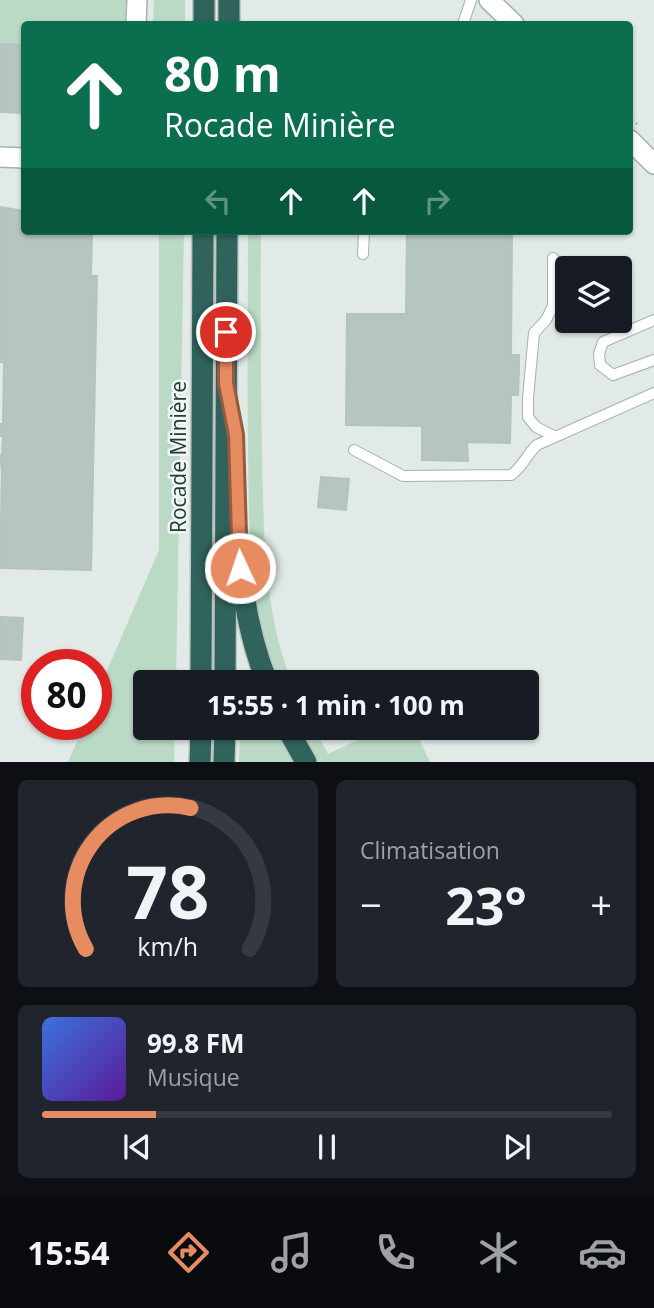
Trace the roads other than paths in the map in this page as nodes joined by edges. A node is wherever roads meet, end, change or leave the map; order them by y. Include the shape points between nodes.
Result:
1 (136, 0) edge
2 (204, 0) edge
3 (229, 0) edge
4 (471, 0) edge
5 (489, 0) edge
6 (136, 21) edge
7 (204, 21) edge
8 (229, 21) edge
9 (464, 21) edge
10 (510, 21) edge
11 (633, 143) edge
12 (0, 158) edge
13 (21, 158) edge
14 (654, 164) edge
15 (203, 235) edge
16 (227, 235) edge
17 (364, 235) edge
18 (363, 254) dead end
19 (553, 258) dead end
20 (654, 320) edge
21 (654, 360) edge
22 (226, 383) junction
23 (654, 393) edge
24 (554, 436) junction
25 (354, 450) dead end
26 (201, 670) edge
27 (225, 670) edge
28 (263, 670) edge
29 (201, 740) edge
30 (225, 740) edge
31 (294, 740) edge
32 (200, 762) edge
33 (224, 762) edge
34 (306, 762) edge

1 - 6 street
2 - 7 highway
3 - 8 highway
4 - 9 lane
5 - 10 street
11 - 14 street
12 - 13 street
15 - 26 highway, Rocade Minière
16 - 22 highway
17 - 18 lane
19 - 24 lane via 552,306 534,334 528,417
20 - 21 lane via 603,342 599,354 600,365 613,375
22 - 27 highway
22 - 28 highway via 236,435 240,568 251,635
23 - 24 lane
24 - 25 lane via 537,445 521,469 511,475 404,477
29 - 32 highway
30 - 33 highway
31 - 34 highway

